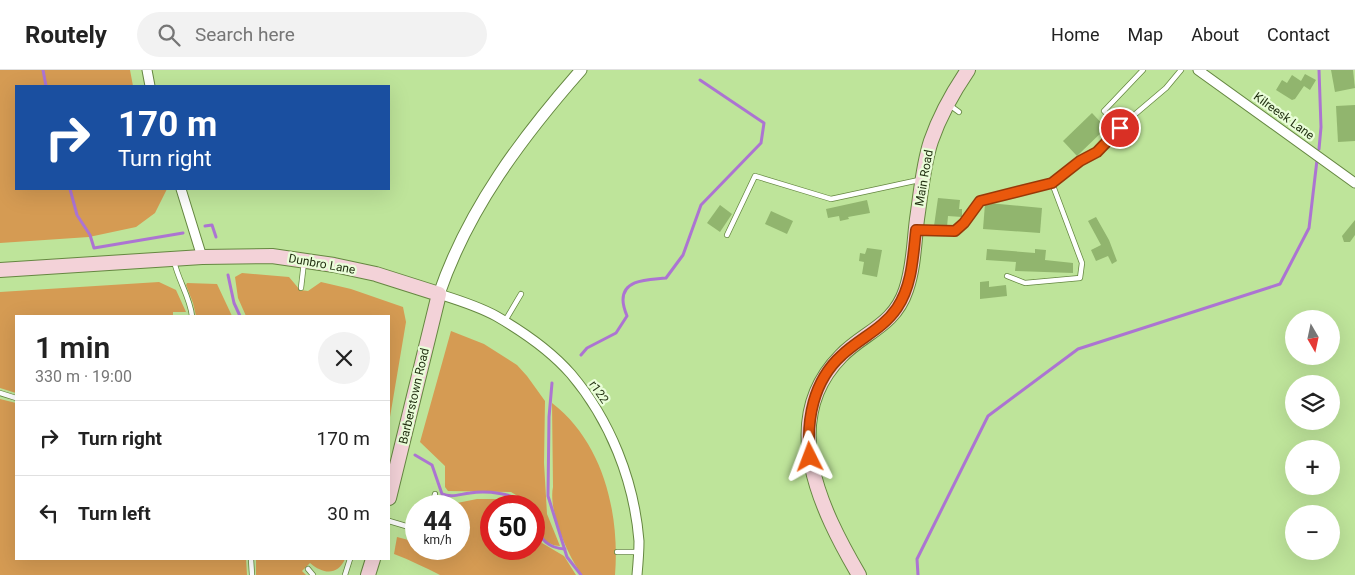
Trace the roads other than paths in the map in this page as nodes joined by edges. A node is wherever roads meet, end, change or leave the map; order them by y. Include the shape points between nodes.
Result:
1 (147, 70) edge
2 (581, 70) edge
3 (968, 70) edge
4 (1143, 70) edge
5 (1181, 70) edge
6 (1198, 70) edge
7 (150, 85) edge
8 (947, 103) junction
9 (959, 112) dead end
10 (1120, 128) junction
11 (923, 180) junction
12 (1052, 183) junction
13 (1355, 183) edge
14 (181, 190) edge
15 (916, 230) junction
16 (727, 235) dead end
17 (202, 257) junction
18 (173, 258) junction
19 (304, 260) junction
20 (0, 270) edge
21 (1007, 276) dead end
22 (301, 288) dead end
23 (439, 294) junction
24 (521, 294) dead end
25 (192, 315) edge
26 (505, 322) junction
27 (0, 393) edge
28 (15, 398) edge
29 (390, 494) edge
30 (390, 521) edge
31 (405, 526) edge
32 (617, 552) dead end
33 (638, 552) junction
34 (251, 560) edge
35 (350, 560) edge
36 (372, 560) edge
37 (308, 569) dead end
38 (252, 575) edge
39 (313, 575) edge
40 (345, 575) edge
41 (368, 575) edge
42 (637, 575) edge
43 (859, 575) edge

1 - 7 street
2 - 23 street via 528,133 486,194 458,245
3 - 8 main road, Main Road
4 - 10 lane via 1104,111
5 - 10 lane via 1166,88
6 - 13 street, Kilreesk Lane
8 - 9 lane
8 - 11 main road, Main Road via 931,141
10 - 12 lane via 1097,152
11 - 15 main road, Main Road
11 - 16 lane via 831,199 756,176
12 - 15 lane via 980,201 955,231
12 - 21 lane via 1082,263 1080,278 1025,282
14 - 17 street
15 - 43 main road, Main Road via 911,274 897,308 886,322 842,355 833,366 817,391 809,421 808,439 814,480 831,525
17 - 18 main road, Dunbro Lane
17 - 19 main road, Dunbro Lane via 272,256
18 - 20 main road, Dunbro Lane
18 - 25 lane
19 - 22 lane
19 - 23 main road, Dunbro Lane via 376,274
23 - 26 street, r122 via 467,303
23 - 29 main road, Barberstown Road
24 - 26 lane
26 - 33 street, r122 via 542,347 570,373 596,408 620,454 632,497
27 - 28 lane
30 - 31 lane
32 - 33 lane
33 - 42 street, r122
34 - 38 lane
35 - 40 lane
36 - 41 main road
37 - 39 lane

